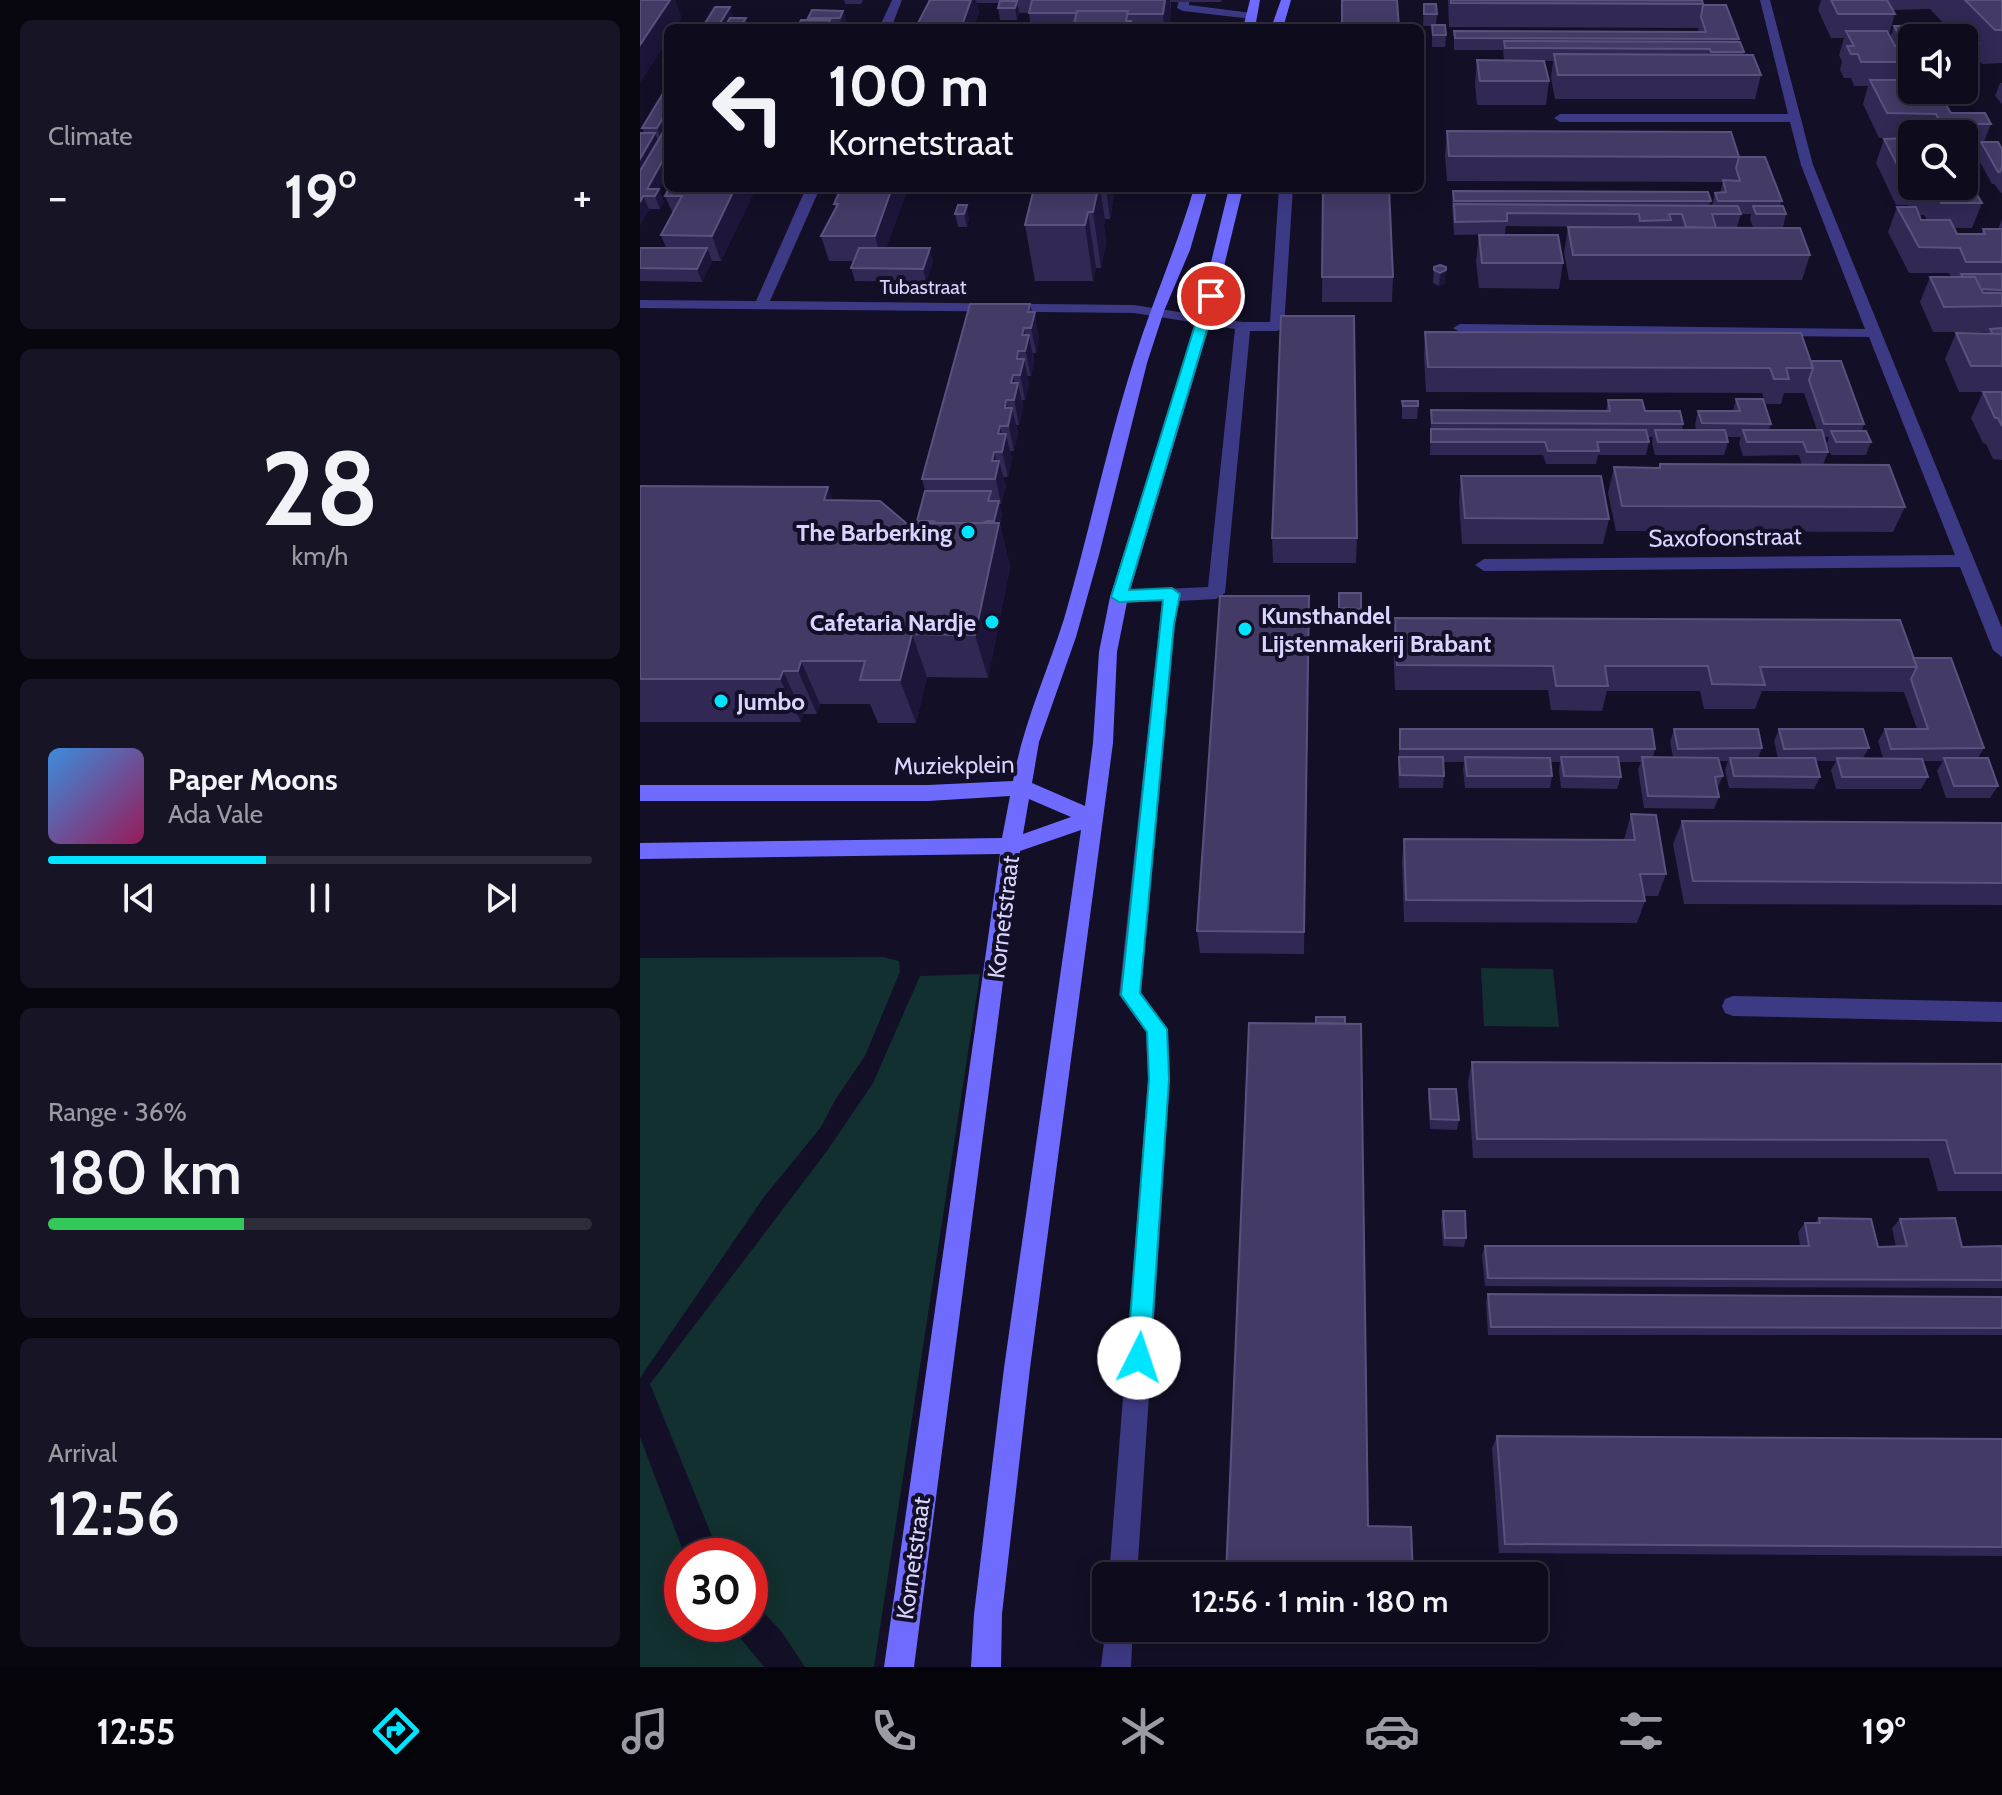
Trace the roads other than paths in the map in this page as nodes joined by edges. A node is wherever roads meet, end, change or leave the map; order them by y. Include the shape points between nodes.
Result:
1 (897, 0) edge
2 (1184, 0) edge
3 (1255, 0) edge
4 (1286, 0) edge
5 (1765, 0) edge
6 (1250, 22) edge
7 (887, 24) edge
8 (1278, 24) edge
9 (1560, 118) dead end
10 (1793, 118) junction
11 (811, 192) edge
12 (1200, 192) edge
13 (1235, 192) edge
14 (1286, 192) edge
15 (640, 304) edge
16 (761, 305) junction
17 (1157, 311) junction
18 (1204, 320) junction
19 (1243, 326) junction
20 (1460, 328) dead end
21 (1875, 333) junction
22 (1965, 561) junction
23 (1484, 565) dead end
24 (1172, 594) junction
25 (1119, 597) junction
26 (2002, 650) edge
27 (1023, 788) junction
28 (640, 793) edge
29 (1093, 818) junction
30 (1011, 846) junction
31 (640, 851) edge
32 (1733, 1006) dead end
33 (2002, 1012) edge
34 (1124, 1562) edge
35 (1118, 1642) edge
36 (899, 1667) edge
37 (986, 1667) edge
38 (1116, 1667) edge

1 - 7 street
2 - 6 street via 1183,8
3 - 6 street
4 - 8 street
5 - 10 street
9 - 10 street
10 - 21 street
11 - 16 street
12 - 17 street, Kornetstraat
13 - 18 street
14 - 19 street via 1277,327
15 - 16 street, Tubastraat
16 - 17 street, Tubastraat
17 - 18 street, Tubastraat
17 - 27 street, Kornetstraat via 1067,637 1029,742
18 - 19 street
18 - 25 street
19 - 24 street via 1216,593
20 - 21 street
21 - 22 street
22 - 23 street, Saxofoonstraat
22 - 26 street
24 - 25 street
24 - 34 street via 1130,995 1157,1029 1159,1079
25 - 29 street via 1108,652
27 - 28 street, Muziekplein
27 - 29 street, Muziekplein
27 - 30 street, Kornetstraat
29 - 30 street
29 - 37 street via 1017,1368
30 - 31 street
30 - 36 street, Kornetstraat
32 - 33 street
35 - 38 street

